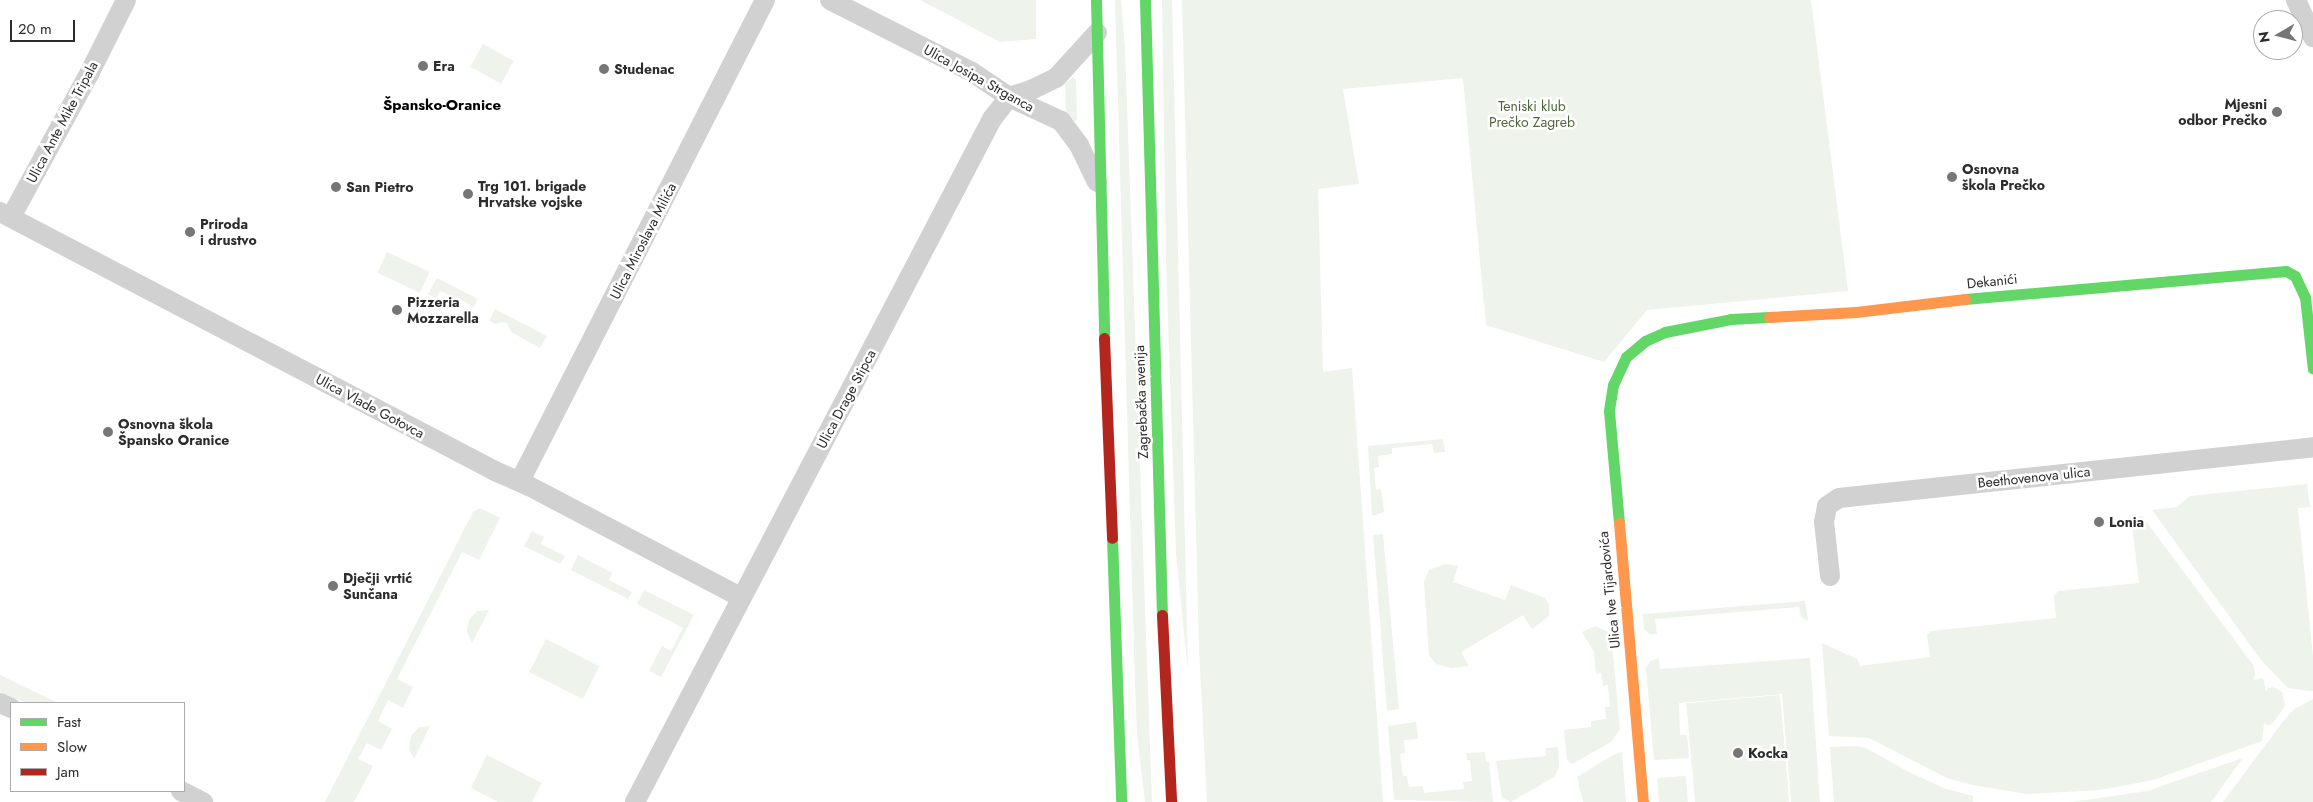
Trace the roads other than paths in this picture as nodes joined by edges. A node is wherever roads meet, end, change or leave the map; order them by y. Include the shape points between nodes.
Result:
1 (126, 0) edge
2 (765, 0) edge
3 (830, 0) edge
4 (1096, 0) edge
5 (1145, 0) edge
6 (2296, 0) edge
7 (1097, 33) junction
8 (2313, 37) edge
9 (1009, 97) junction
10 (1098, 186) junction
11 (5, 215) edge
12 (2313, 369) edge
13 (1615, 377) joint
14 (2313, 447) edge
15 (520, 481) junction
16 (1830, 576) dead end
17 (740, 597) junction
18 (183, 792) edge
19 (203, 802) edge
20 (635, 802) edge
21 (1121, 802) edge
22 (1171, 802) edge
23 (1643, 802) edge

1 - 11 street, Ulica Ante Mike Tripala via 90,72
2 - 15 street, Ulica Miroslava Milića
3 - 9 street, Ulica Josipa Strganca via 972,72
4 - 7 main road
5 - 22 main road, Zagrebačka avenija via 1163,640
6 - 8 street
7 - 9 street via 1056,78
7 - 10 main road
9 - 10 street, Ulica Josipa Strganca via 1061,121 1079,145
9 - 17 street, Ulica Drage Stipca via 992,119
10 - 21 main road
11 - 15 street, Ulica Vlade Gotovca via 494,471
12 - 13 main road, Dekanići via 2305,297 2295,276 2286,271 1990,296 1856,312 1731,319 1657,335 1626,357
13 - 23 main road, Ulica Ive Tijardovića via 1610,397 1609,433
14 - 16 street, Beethovenova ulica via 1839,498 1827,506 1824,522
15 - 17 street, Ulica Vlade Gotovca
17 - 20 street, Ulica Drage Stipca
18 - 19 street

